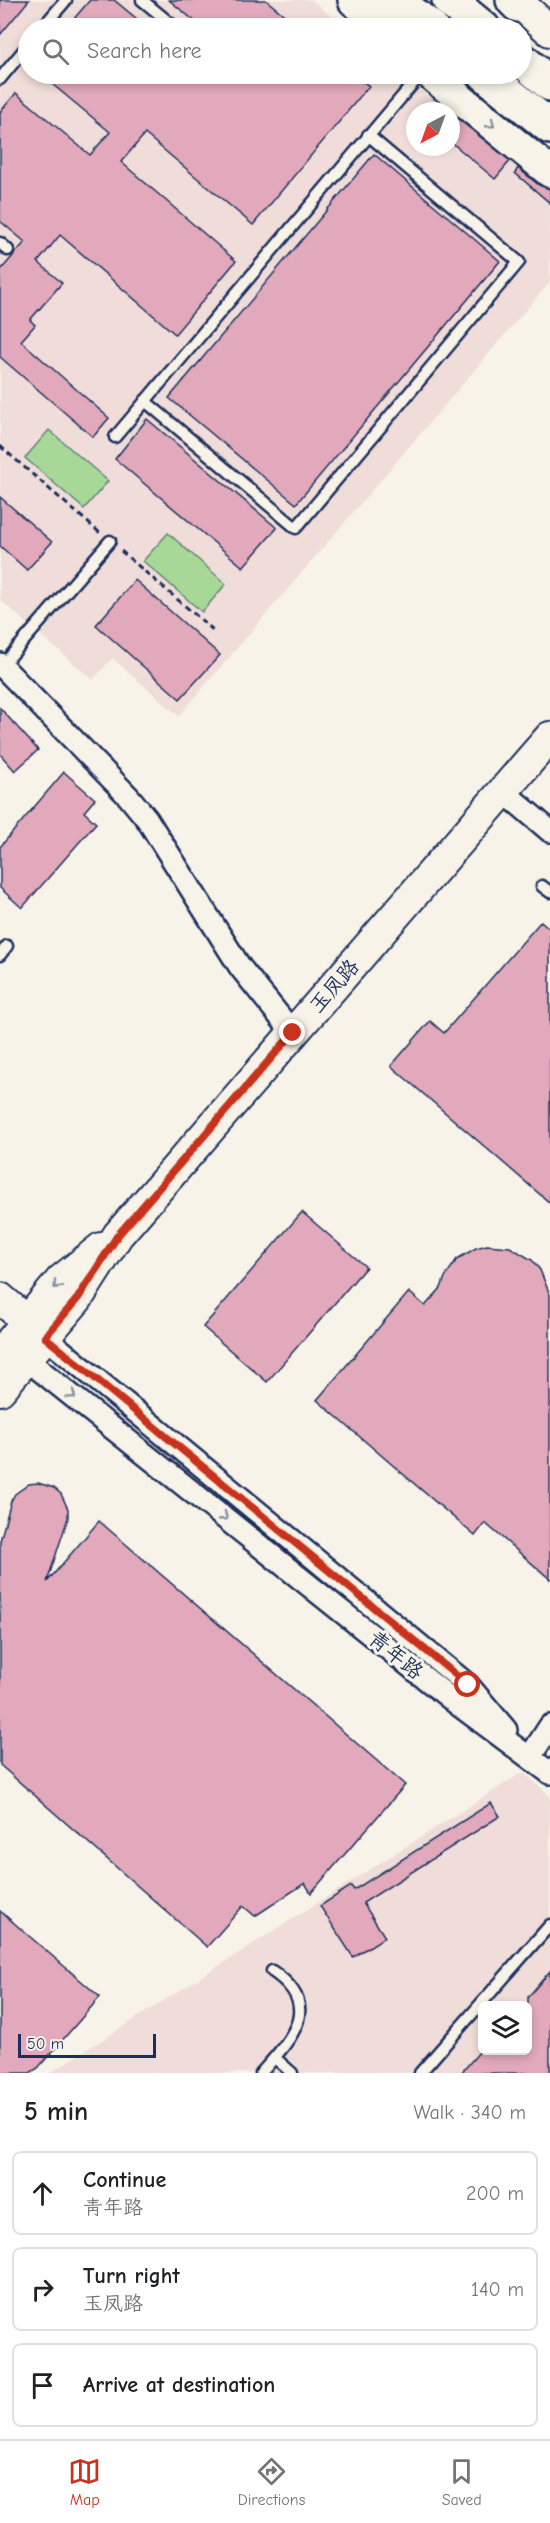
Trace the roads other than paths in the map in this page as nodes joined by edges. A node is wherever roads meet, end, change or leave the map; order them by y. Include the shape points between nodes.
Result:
1 (66, 0) edge
2 (142, 0) edge
3 (338, 0) edge
4 (449, 0) edge
5 (517, 1) edge
6 (378, 15) edge
7 (51, 18) edge
8 (164, 18) edge
9 (471, 18) edge
10 (550, 31) edge
11 (18, 57) edge
12 (532, 69) edge
13 (0, 79) edge
14 (412, 84) edge
15 (442, 84) edge
16 (497, 84) edge
17 (550, 84) edge
18 (550, 127) edge
19 (368, 135) junction
20 (550, 172) edge
21 (145, 401) junction
22 (115, 437) dead end
23 (110, 541) dead end
24 (1, 665) edge
25 (550, 737) edge
26 (503, 791) junction
27 (550, 831) edge
28 (293, 1033) junction
29 (0, 1298) edge
30 (18, 1340) edge
31 (0, 1390) edge
32 (550, 1726) edge
33 (550, 1738) edge
34 (530, 1757) junction
35 (550, 1773) edge
36 (550, 1925) edge
37 (272, 1971) dead end
38 (275, 2058) junction
39 (261, 2073) edge
40 (292, 2073) edge
41 (420, 2073) edge

1 - 7 lane
2 - 8 lane
3 - 6 street
4 - 9 highway
5 - 10 street
11 - 13 lane
12 - 17 highway
14 - 19 lane
15 -> 20 street
16 - 18 highway
19 - 21 lane
19 - 21 lane via 519,262 366,445 296,528
21 - 22 lane
23 - 24 lane
24 - 28 street via 147,819 240,967
25 - 26 street, 玉凤路
26 - 27 street
26 - 28 street, 玉凤路
28 - 30 street, 玉凤路 via 118,1235 61,1280
29 - 30 street, 青年路
30 - 31 street, 玉凤路
30 -> 34 street, 青年路 via 446,1695
30 - 34 street, 青年路 via 468,1685
32 - 34 street
33 - 34 street
34 - 35 street
36 - 41 lane
37 - 38 lane via 293,1989 300,2018 298,2028
38 - 39 lane
38 - 40 lane

